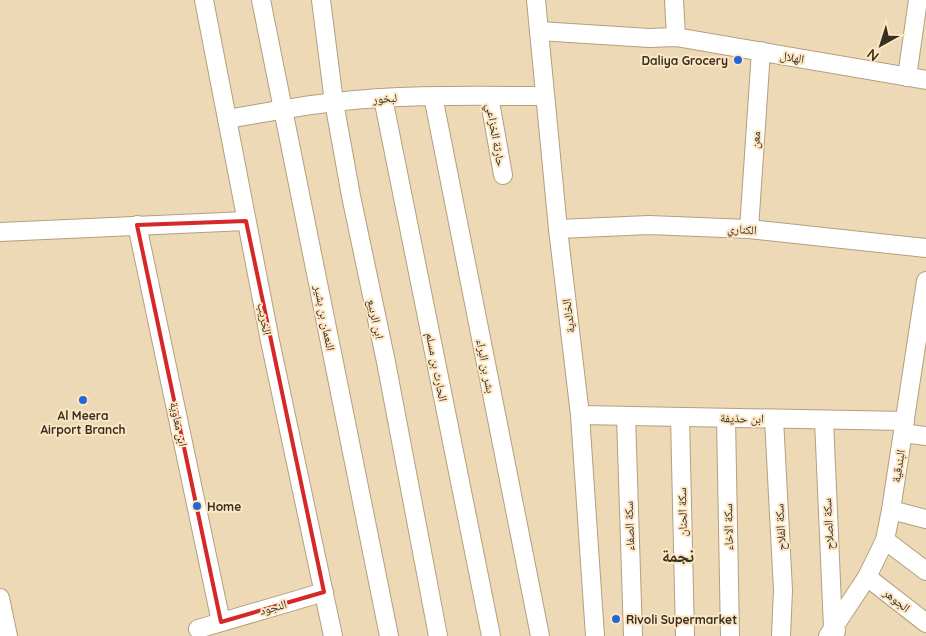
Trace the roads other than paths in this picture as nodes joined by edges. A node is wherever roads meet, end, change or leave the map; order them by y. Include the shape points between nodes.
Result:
1 (204, 0) edge
2 (261, 0) edge
3 (321, 0) edge
4 (536, 0) edge
5 (674, 0) edge
6 (918, 0) edge
7 (539, 31) junction
8 (676, 38) junction
9 (761, 51) junction
10 (906, 77) junction
11 (926, 80) edge
12 (433, 96) junction
13 (489, 96) junction
14 (544, 96) junction
15 (383, 98) junction
16 (334, 102) junction
17 (284, 110) junction
18 (226, 119) junction
19 (503, 175) dead end
20 (246, 221) junction
21 (137, 225) junction
22 (558, 229) junction
23 (749, 229) junction
24 (0, 232) edge
25 (926, 248) edge
26 (926, 281) edge
27 (922, 333) edge
28 (580, 415) junction
29 (626, 416) junction
30 (680, 417) junction
31 (726, 418) junction
32 (774, 419) junction
33 (824, 420) junction
34 (904, 427) junction
35 (926, 436) edge
36 (891, 510) junction
37 (926, 519) edge
38 (884, 540) junction
39 (926, 571) edge
40 (867, 577) junction
41 (324, 592) junction
42 (0, 598) edge
43 (221, 622) junction
44 (926, 623) edge
45 (198, 629) dead end
46 (834, 633) edge
47 (594, 635) edge
48 (8, 636) edge
49 (333, 636) edge
50 (389, 636) edge
51 (438, 636) edge
52 (491, 636) edge
53 (540, 636) edge
54 (633, 636) edge
55 (685, 636) edge
56 (730, 636) edge
57 (781, 636) edge

1 - 18 street, الخريب
2 - 17 street, النعمان بن بشير
3 - 16 street, ابن الربيع
4 - 7 street, الخالدية
5 - 8 street
6 - 10 street
7 - 8 street, الهلال
7 - 14 street, الخالدية
8 - 9 street, الهلال
9 - 10 street, الهلال
9 - 23 street, معن
10 - 11 street, الهلال
12 - 13 street, لبخور
12 - 15 street, لبخور
12 - 53 street, بشر بن البراء
13 - 14 street, لبخور
13 - 19 street, حارثة الخزاعي
14 - 22 street, الخالدية
15 - 16 street, لبخور
15 - 52 street, الحارث بن مسلم
16 - 17 street, لبخور
16 - 51 street, ابن الربيع
17 - 18 street, لبخور
17 - 50 street, النعمان بن بشير
18 - 20 street, الخريب
20 - 21 street
20 - 41 street, الخريب
21 - 24 street
21 - 43 street, ابن معاوية
22 - 23 street, الكناري via 649,225
22 - 28 street, الخالدية
23 - 25 street, الكناري
26 - 27 street, البندقية
27 - 34 street, البندقية
28 - 29 street, ابن حذيفة
28 - 47 street, الخالدية
29 - 30 street, ابن حذيفة
29 - 54 street, سكة الصفاء
30 - 31 street, ابن حذيفة
30 - 55 street, سكة الحنان
31 - 32 street, ابن حذيفة
31 - 56 street, سكة الاخاء
32 - 33 street, ابن حذيفة
32 - 57 street, سكة الفلاح via 783,590
33 - 34 street, ابن حذيفة
33 - 46 street, سكة الصلاح
34 - 35 street, ابن حذيفة
34 - 36 street, البندقية
36 - 37 street
36 - 38 street, البندقية
38 - 39 street
38 - 40 street, البندقية
40 - 44 street, الجوهر
40 - 46 street, البندقية
41 - 43 street, النجود
41 - 49 street, الخريب
42 - 48 street
43 - 45 street, النجود

